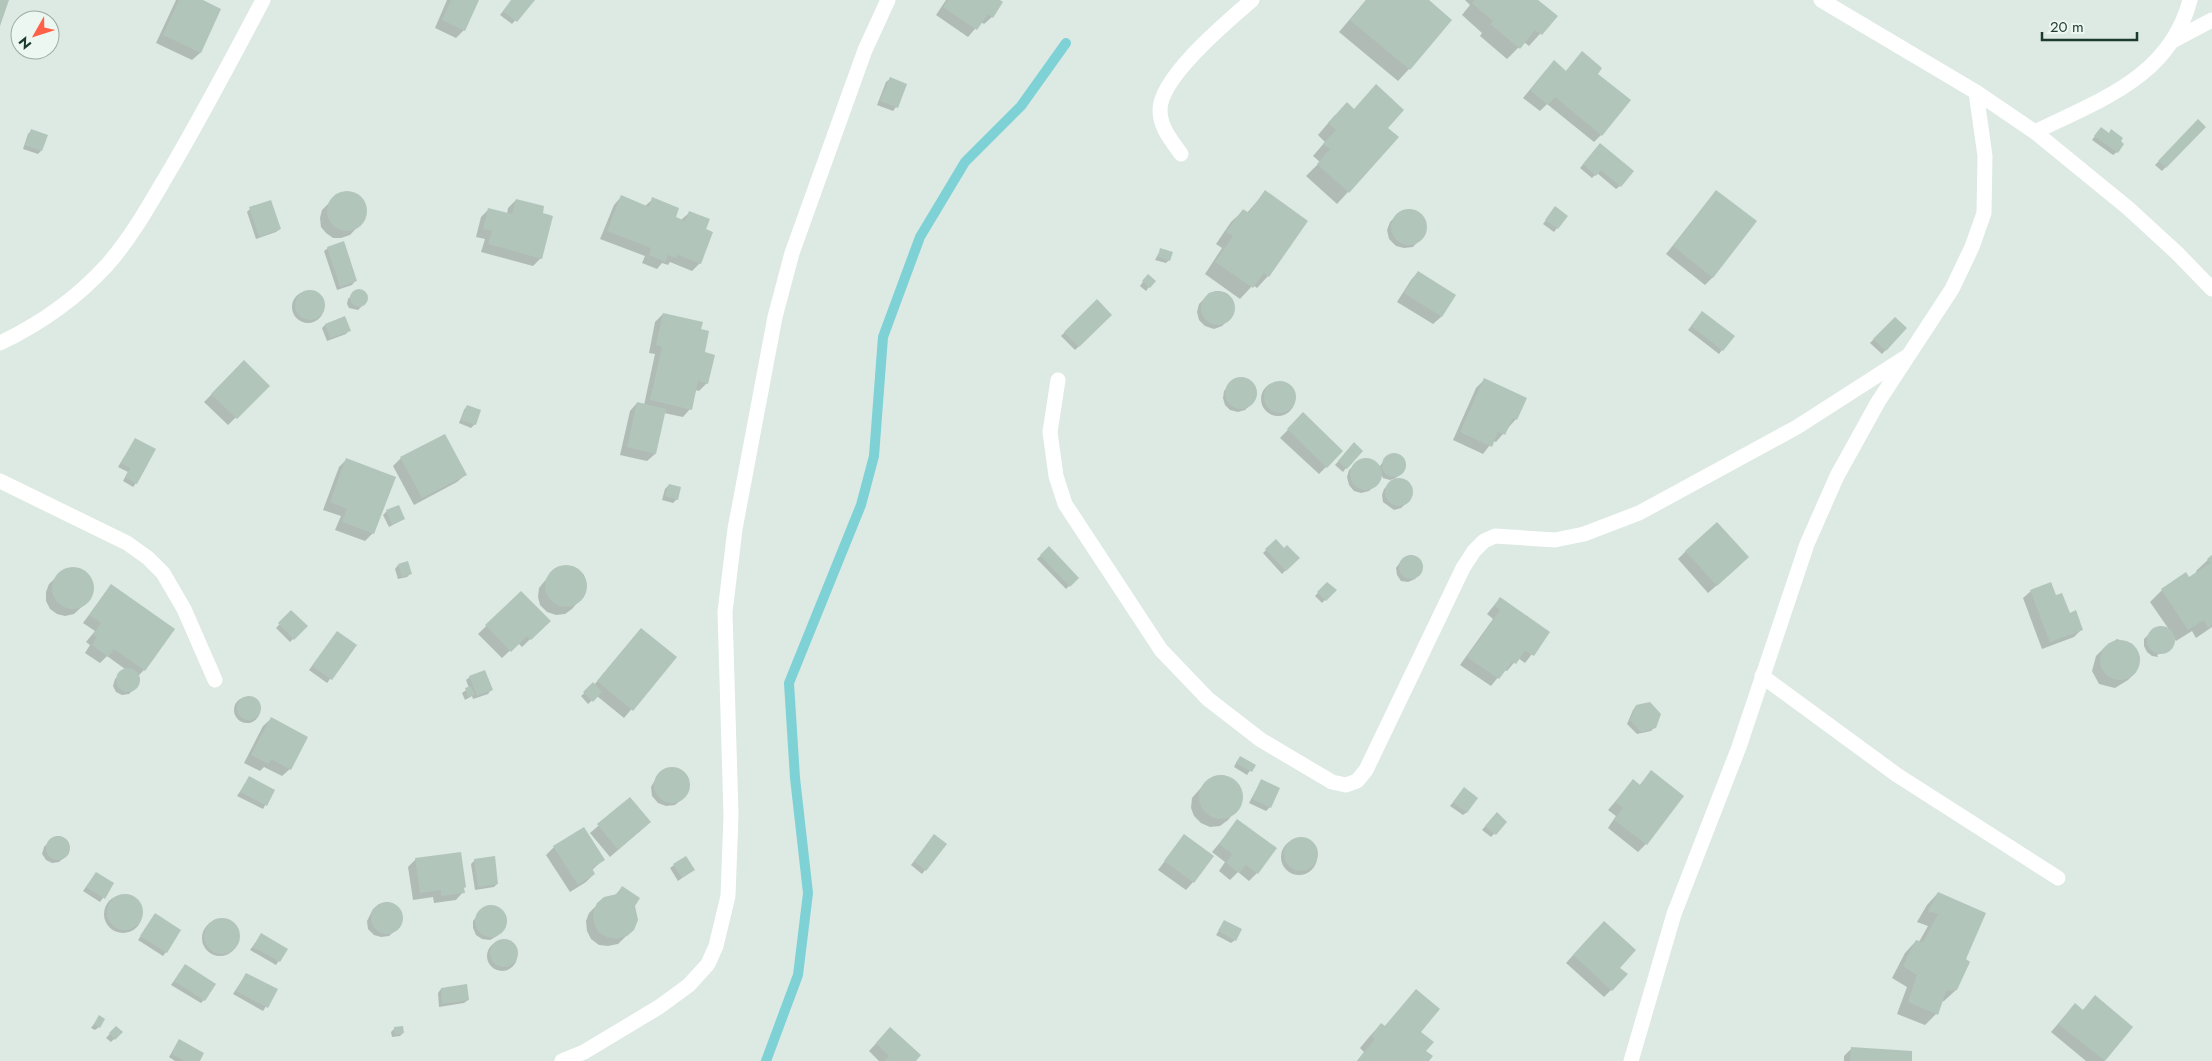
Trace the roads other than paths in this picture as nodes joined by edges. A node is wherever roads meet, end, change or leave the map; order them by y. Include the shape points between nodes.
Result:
1 (263, 0) edge
2 (888, 0) edge
3 (1252, 0) edge
4 (1821, 0) edge
5 (2190, 0) edge
6 (2212, 20) edge
7 (2174, 40) junction
8 (1976, 92) junction
9 (2035, 132) junction
10 (1181, 154) dead end
11 (2212, 288) edge
12 (0, 343) edge
13 (1906, 357) junction
14 (1058, 380) dead end
15 (0, 481) edge
16 (1762, 676) junction
17 (215, 680) dead end
18 (2058, 878) dead end
19 (562, 1061) edge
20 (1631, 1061) edge

1 - 12 street via 148,208 107,264 73,297 26,330
2 - 19 street via 864,50 792,253 775,317 737,520 725,612 731,815 728,896 716,946 708,964 690,985 584,1052
3 - 10 street via 1215,32 1165,91 1160,110 1164,129
4 - 8 street
5 - 7 street
6 - 7 street
7 - 9 street via 2152,67 2118,91
8 - 9 street
8 - 13 street via 1985,156 1984,213 1952,289
9 - 11 street via 2128,208
13 - 14 street via 1797,427 1631,516 1584,534 1555,540 1494,536 1484,541 1463,568 1366,770 1357,781 1346,785 1332,782 1261,740 1208,699 1161,650 1065,504 1056,476 1050,432
13 - 16 street via 1837,476 1808,544
15 - 17 street via 127,543 148,558 163,573 184,609
16 - 18 street via 1896,775
16 - 20 street via 1739,747 1674,914

